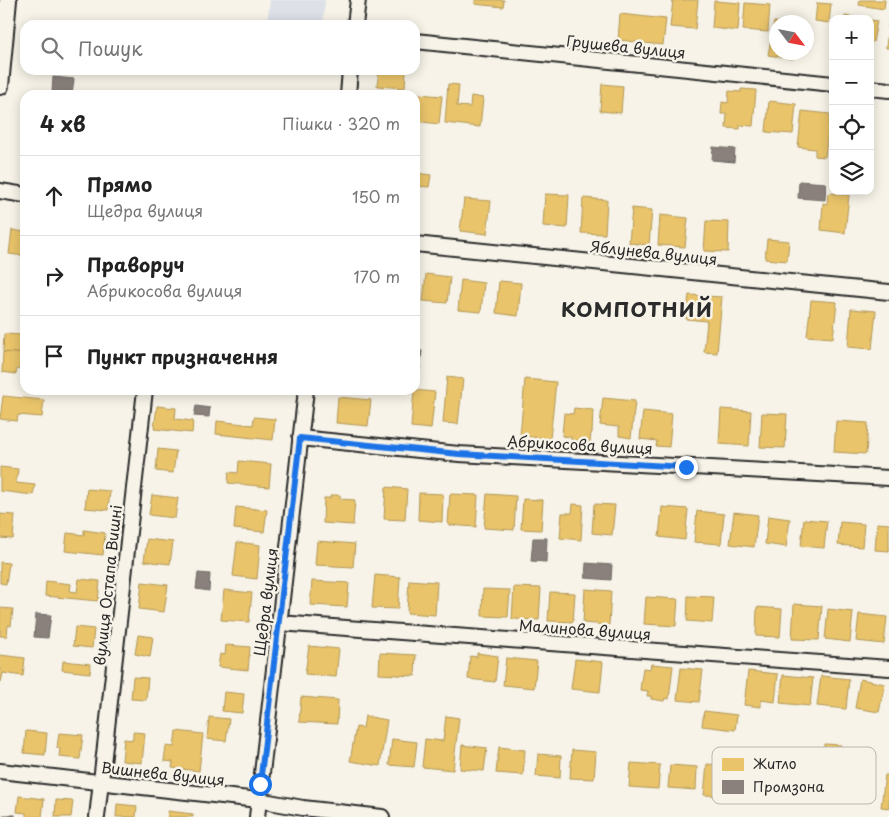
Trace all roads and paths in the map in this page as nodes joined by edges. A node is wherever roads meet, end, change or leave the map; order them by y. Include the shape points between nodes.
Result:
1 (8, 0) edge
2 (358, 0) edge
3 (356, 20) edge
4 (420, 42) edge
5 (350, 75) edge
6 (829, 84) edge
7 (0, 86) edge
8 (874, 88) edge
9 (348, 90) edge
10 (889, 90) edge
11 (0, 191) edge
12 (20, 194) edge
13 (420, 245) edge
14 (889, 292) edge
15 (144, 395) edge
16 (305, 395) edge
17 (300, 438) junction
18 (889, 478) edge
19 (279, 623) junction
20 (889, 668) edge
21 (0, 771) edge
22 (102, 783) junction
23 (258, 800) junction
24 (97, 817) edge
25 (257, 817) edge
26 (382, 817) edge

1 - 7 street
2 - 3 street
4 - 6 street, Грушева вулиця
5 - 9 street
8 - 10 street
11 - 12 street
13 - 14 street, Яблунева вулиця
15 - 22 street, вулиця Остапа Вишні
16 - 17 street, Щедра вулиця
17 - 18 street, Абрикосова вулиця via 459,454
17 - 19 street, Щедра вулиця
19 - 20 street, Малинова вулиця
19 - 23 street, Щедра вулиця
21 - 22 street, Вишнева вулиця
22 - 23 street, Вишнева вулиця
22 - 24 street, вулиця Остапа Вишні
23 - 25 street, Щедра вулиця
23 - 26 street, Вишнева вулиця

